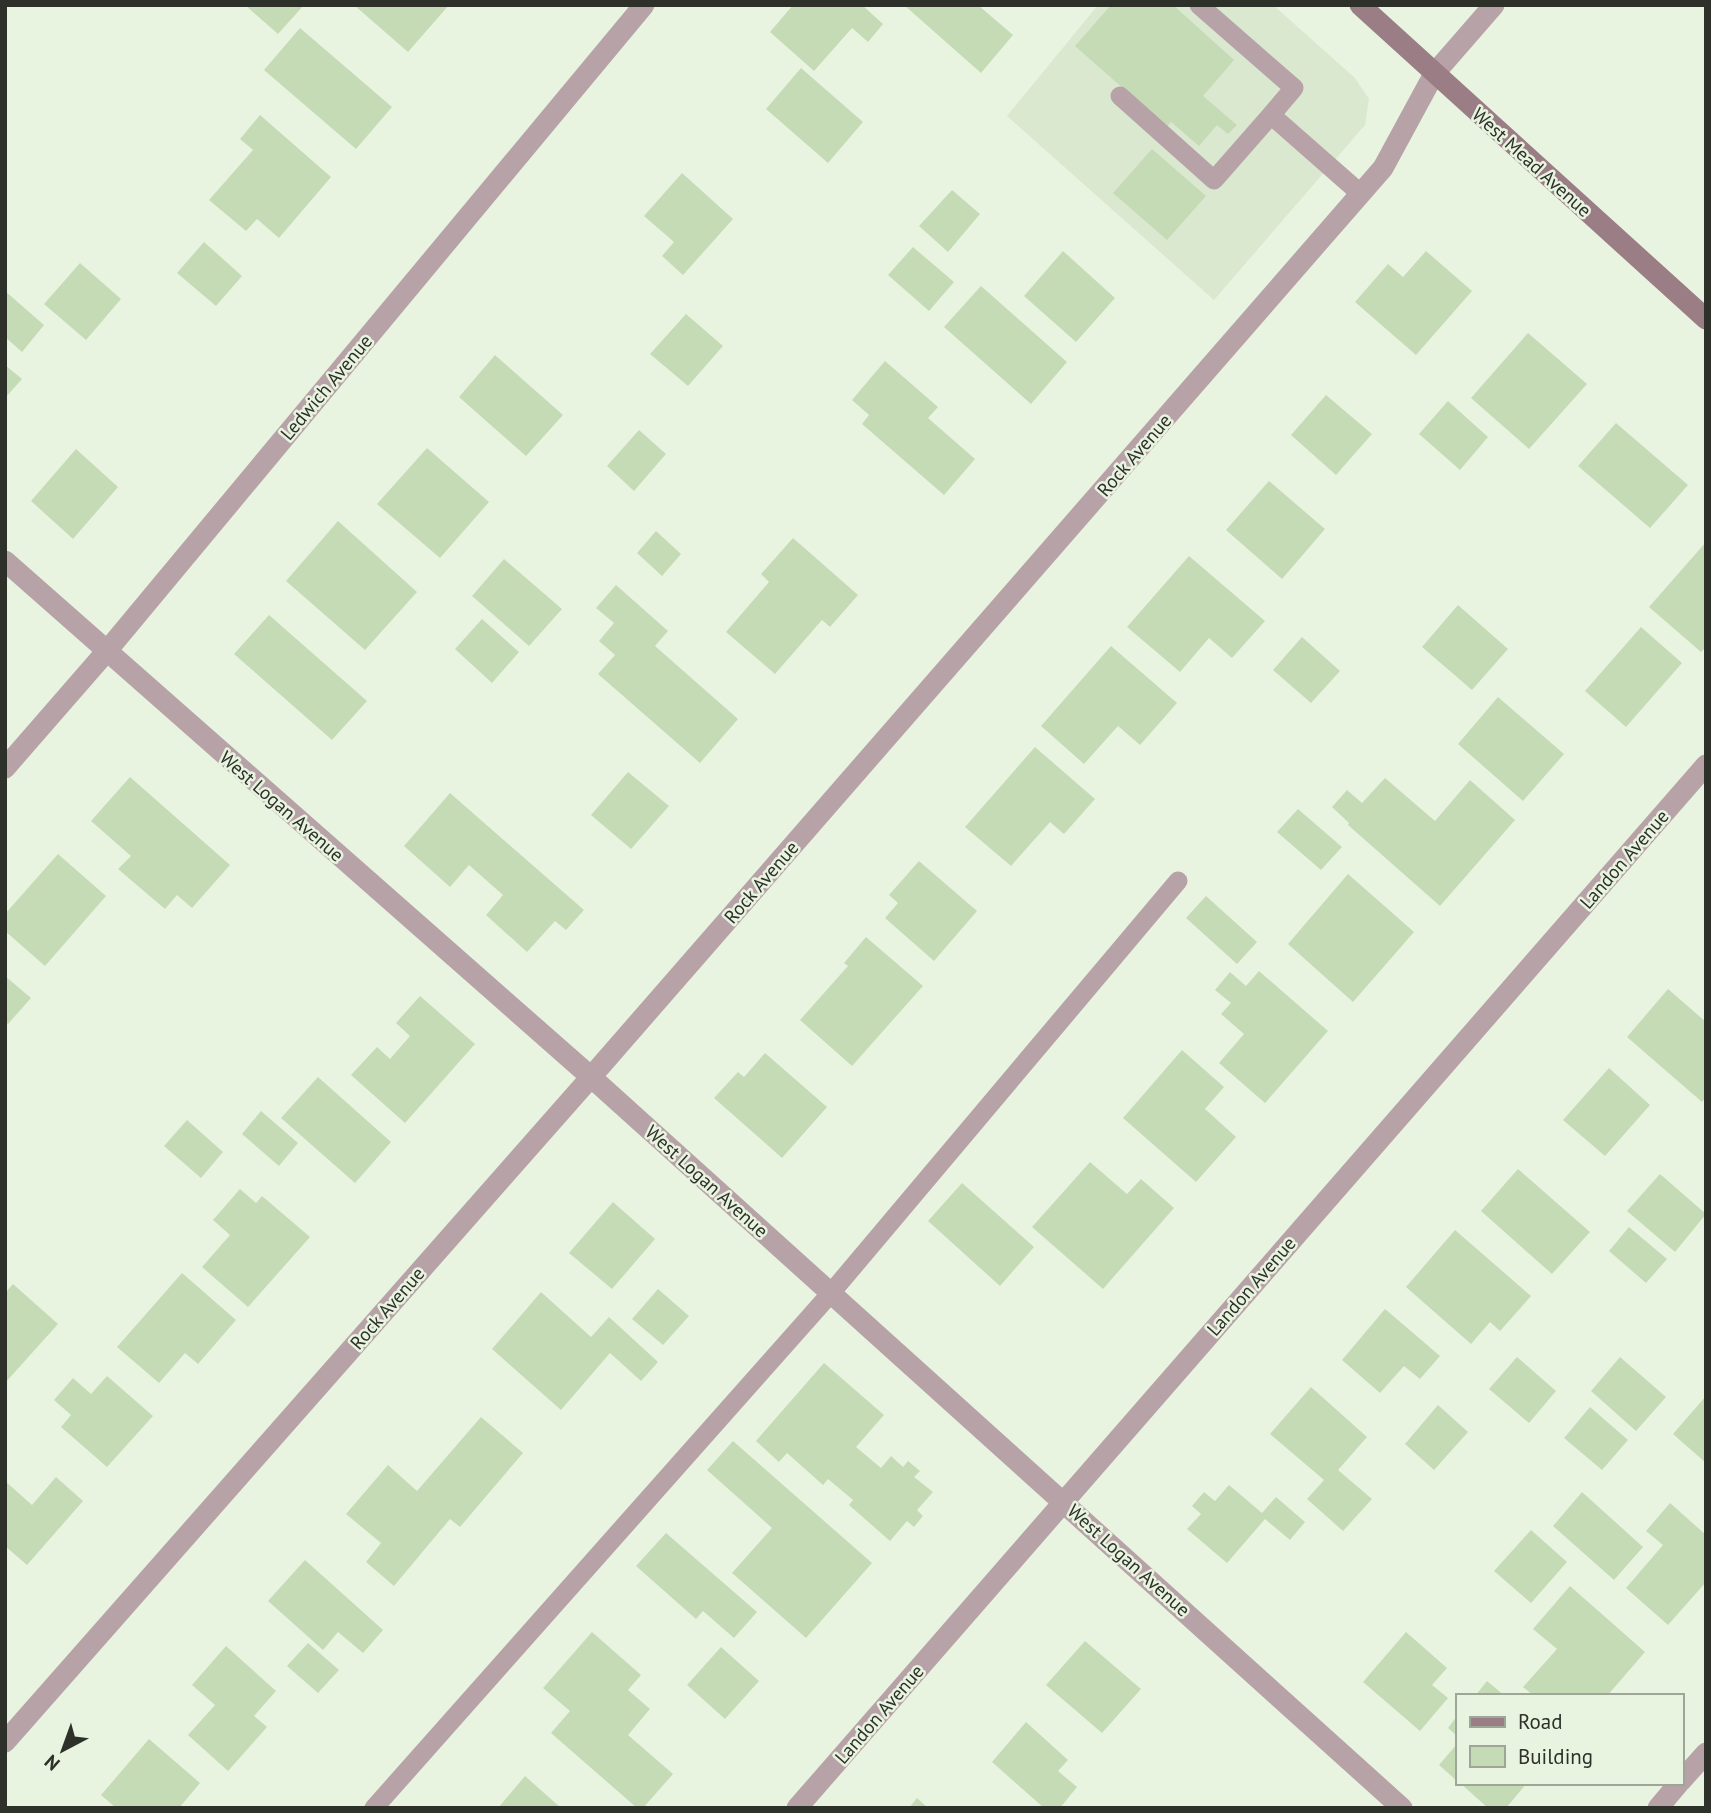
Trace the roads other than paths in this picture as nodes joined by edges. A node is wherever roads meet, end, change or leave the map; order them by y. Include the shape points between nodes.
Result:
1 (644, 5) edge
2 (1199, 5) edge
3 (1360, 5) edge
4 (1494, 5) edge
5 (1434, 74) junction
6 (1120, 96) dead end
7 (1271, 115) junction
8 (1361, 194) junction
9 (1706, 319) edge
10 (5, 561) edge
11 (106, 652) junction
12 (1706, 765) edge
13 (5, 768) edge
14 (1178, 881) dead end
15 (591, 1077) junction
16 (831, 1293) junction
17 (1064, 1502) junction
18 (5, 1742) edge
19 (1706, 1753) edge
20 (1683, 1779) edge
21 (1677, 1785) edge
22 (374, 1808) edge
23 (797, 1808) edge
24 (1402, 1808) edge
25 (1658, 1808) edge

1 - 11 street, Ledwich Avenue
2 - 7 lane via 1294,88
3 - 5 street, West Mead Avenue
4 - 5 street, Rock Avenue
5 - 8 street, Rock Avenue via 1384,169
5 - 9 street, West Mead Avenue
6 - 7 lane via 1214,180
7 - 8 lane
8 - 15 street, Rock Avenue
10 - 11 street, West Logan Avenue
11 - 13 street, Ledwich Avenue
11 - 15 street, West Logan Avenue
12 - 17 street, Landon Avenue
14 - 16 lane
15 - 16 street, West Logan Avenue
15 - 18 street, Rock Avenue
16 - 17 street, West Logan Avenue
16 - 22 lane
17 - 23 street, Landon Avenue
17 - 24 street, West Logan Avenue
19 - 20 street
21 - 25 street

